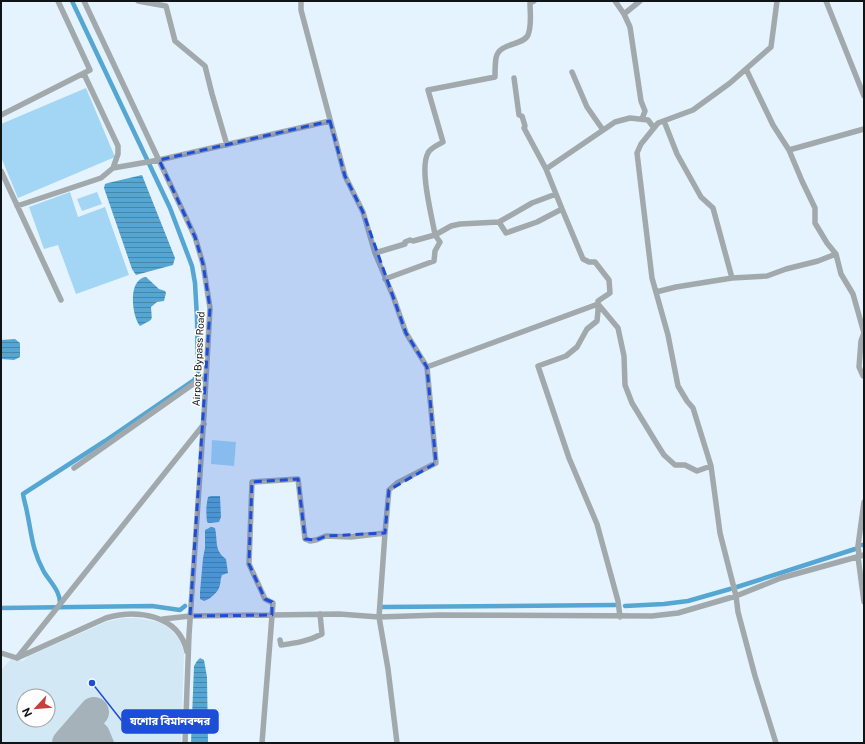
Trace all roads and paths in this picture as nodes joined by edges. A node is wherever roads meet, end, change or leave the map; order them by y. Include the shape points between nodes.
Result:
1 (58, 1) edge
2 (84, 1) edge
3 (138, 1) edge
4 (301, 1) edge
5 (534, 1) edge
6 (615, 1) edge
7 (640, 1) edge
8 (777, 1) edge
9 (826, 1) edge
10 (624, 14) junction
11 (746, 69) junction
12 (572, 72) dead end
13 (84, 74) junction
14 (514, 78) dead end
15 (864, 96) edge
16 (1, 115) edge
17 (642, 119) junction
18 (330, 121) junction
19 (664, 121) junction
20 (654, 128) junction
21 (864, 129) edge
22 (603, 130) junction
23 (227, 145) junction
24 (790, 150) junction
25 (159, 160) junction
26 (113, 168) junction
27 (546, 169) junction
28 (1, 171) edge
29 (556, 194) junction
30 (17, 206) junction
31 (562, 209) junction
32 (499, 222) junction
33 (435, 235) junction
34 (375, 253) junction
35 (836, 254) junction
36 (732, 278) junction
37 (385, 279) junction
38 (656, 292) junction
39 (61, 300) dead end
40 (598, 304) junction
41 (427, 367) junction
42 (206, 374) junction
43 (864, 376) edge
44 (204, 424) junction
45 (711, 466) junction
46 (74, 468) dead end
47 (864, 502) edge
48 (384, 534) junction
49 (860, 556) edge
50 (736, 596) junction
51 (864, 602) edge
52 (320, 614) junction
53 (272, 615) junction
54 (190, 616) junction
55 (620, 616) junction
56 (379, 617) junction
57 (163, 619) junction
58 (280, 640) dead end
59 (1, 653) edge
60 (17, 658) junction
61 (188, 658) junction
62 (185, 743) edge
63 (262, 743) edge
64 (397, 743) edge
65 (776, 743) edge

1 - 13 street via 90,70
2 - 25 street, Airport Bypass Road
3 - 23 street via 166,6 175,41 205,66
4 - 18 street via 301,10
5 - 33 street via 530,3 528,36 502,49 496,56 495,77 428,90 443,142 429,151 426,157 425,178
6 - 10 street
7 - 10 street
8 - 11 street via 771,47
9 - 15 street
10 - 17 street via 630,27 641,101 645,111
11 - 19 street via 693,110
11 - 24 street via 773,125
12 - 22 street via 587,107
13 - 16 street
13 - 26 street via 118,146
14 - 27 street via 519,116 522,116 524,128
17 - 20 street via 648,120
17 - 22 street via 630,118 615,122
18 - 23 street
18 - 34 street via 345,176 363,212
19 - 20 street
19 - 36 street via 677,154 701,197 713,208
20 - 38 street via 637,153 652,278
21 - 24 street
22 - 27 street
23 - 25 street
24 - 35 street via 815,208 815,223
25 - 26 street
25 - 42 street, Airport Bypass Road via 195,238 203,264 210,308
26 - 30 street via 101,178
27 - 29 street
28 - 30 street
29 - 31 street
29 - 32 street via 532,203
30 - 39 street
31 - 32 street via 537,222 506,233
31 - 40 street via 583,259 595,262 609,280 610,293
32 - 33 street via 460,224
33 - 34 street via 410,240 405,244
33 - 37 street via 440,242 435,251 434,261
34 - 37 street
35 - 36 street via 767,276
35 - 43 street via 841,274 854,294 864,333 859,367
36 - 38 street
37 - 41 street via 406,332
38 - 45 street via 678,386 693,408
40 - 41 street
40 - 45 street via 618,328 624,356 625,384 632,403 664,455 675,465 685,465 697,471
40 - 55 street via 597,321 587,329 577,347 566,356 538,366 569,458 596,524
41 - 48 street via 436,463 400,481 389,490
42 - 44 street, Airport Bypass Road
42 - 46 street
44 - 54 street, Airport Bypass Road
44 - 60 street
45 - 50 street via 720,533
47 - 49 street via 858,539
48 - 53 street via 326,536 310,541 305,539 298,479 252,482 249,564 265,598 272,602
48 - 56 street
49 - 50 street via 781,578
49 - 51 street
50 - 55 street via 678,613
50 - 65 street via 755,676
52 - 53 street
52 - 56 street
52 - 58 street via 322,634 296,643 281,645
53 - 54 street
53 - 63 street
54 - 57 street
54 - 61 street, Airport Bypass Road
55 - 56 street
56 - 64 street
57 - 60 street via 132,614 114,615
57 - 61 street via 178,632
59 - 60 street
61 - 62 street, Airport Bypass Road

